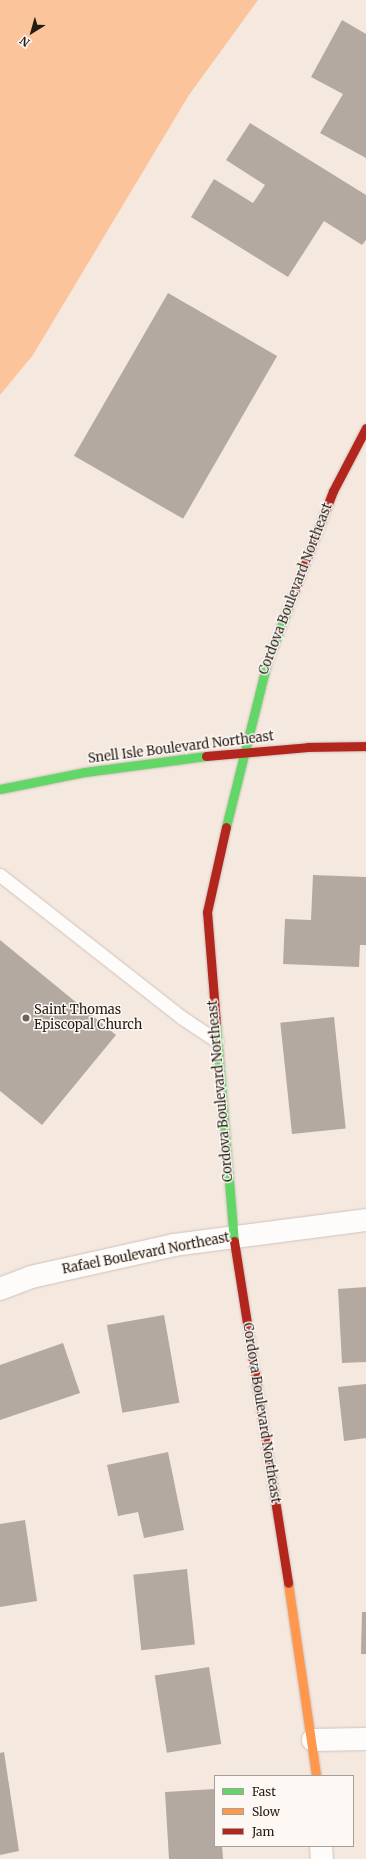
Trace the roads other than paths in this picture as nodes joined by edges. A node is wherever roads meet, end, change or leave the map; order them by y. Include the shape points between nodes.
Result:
1 (366, 428) edge
2 (366, 746) edge
3 (242, 753) junction
4 (0, 789) edge
5 (0, 875) edge
6 (217, 1041) junction
7 (366, 1220) edge
8 (233, 1236) junction
9 (0, 1289) edge
10 (366, 1739) edge
11 (313, 1740) junction
12 (316, 1775) edge
13 (321, 1847) edge
14 (322, 1859) edge

1 - 3 street, Cordova Boulevard Northeast via 333,491 294,587 267,663
2 - 3 street, Snell Isle Boulevard Northeast
3 - 4 street, Snell Isle Boulevard Northeast via 85,772
3 - 6 street, Cordova Boulevard Northeast via 206,912
5 - 6 lane via 181,1017
6 - 8 street, Cordova Boulevard Northeast
7 - 8 street, Rafael Boulevard Northeast
8 - 9 street, Rafael Boulevard Northeast via 166,1247 32,1278
8 - 11 street, Cordova Boulevard Northeast
10 - 11 street
11 - 12 street, Cordova Boulevard Northeast
13 - 14 street

